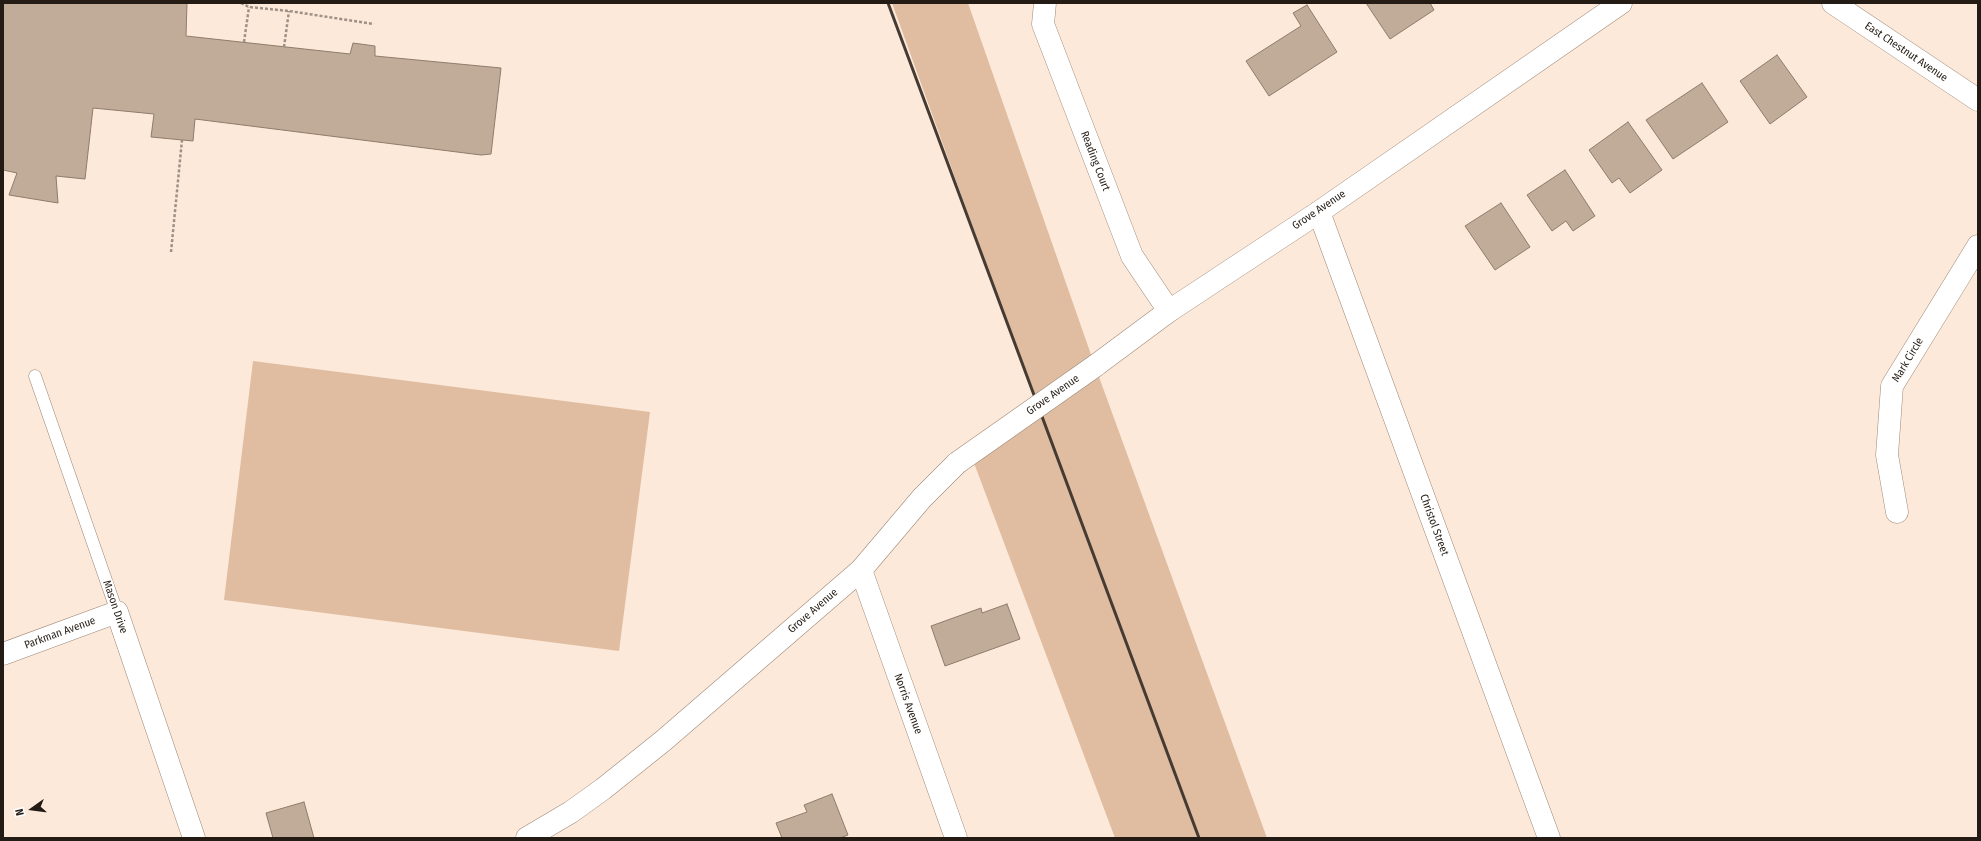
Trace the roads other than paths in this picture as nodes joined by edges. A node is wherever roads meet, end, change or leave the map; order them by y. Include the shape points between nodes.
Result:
1 (1044, 3) edge
2 (1621, 3) edge
3 (1833, 3) edge
4 (1978, 100) edge
5 (1318, 212) junction
6 (1978, 246) edge
7 (1169, 311) junction
8 (34, 376) dead end
9 (1896, 512) dead end
10 (861, 570) junction
11 (117, 612) junction
12 (3, 654) edge
13 (194, 838) edge
14 (527, 838) edge
15 (956, 838) edge
16 (1549, 838) edge

1 - 7 street, Reading Court via 1043,24 1132,256
2 - 5 street, Grove Avenue
3 - 4 street, East Chestnut Avenue
5 - 7 street, Grove Avenue
5 - 16 street, Christol Street
6 - 9 street, Mark Circle via 1892,386 1887,455
7 - 10 street, Grove Avenue, bridge via 957,464 922,498
8 - 11 lane, Mason Drive
10 - 14 street, Grove Avenue via 604,789
10 - 15 street, Norris Avenue
11 - 12 street, Parkman Avenue
11 - 13 street, Mason Drive

